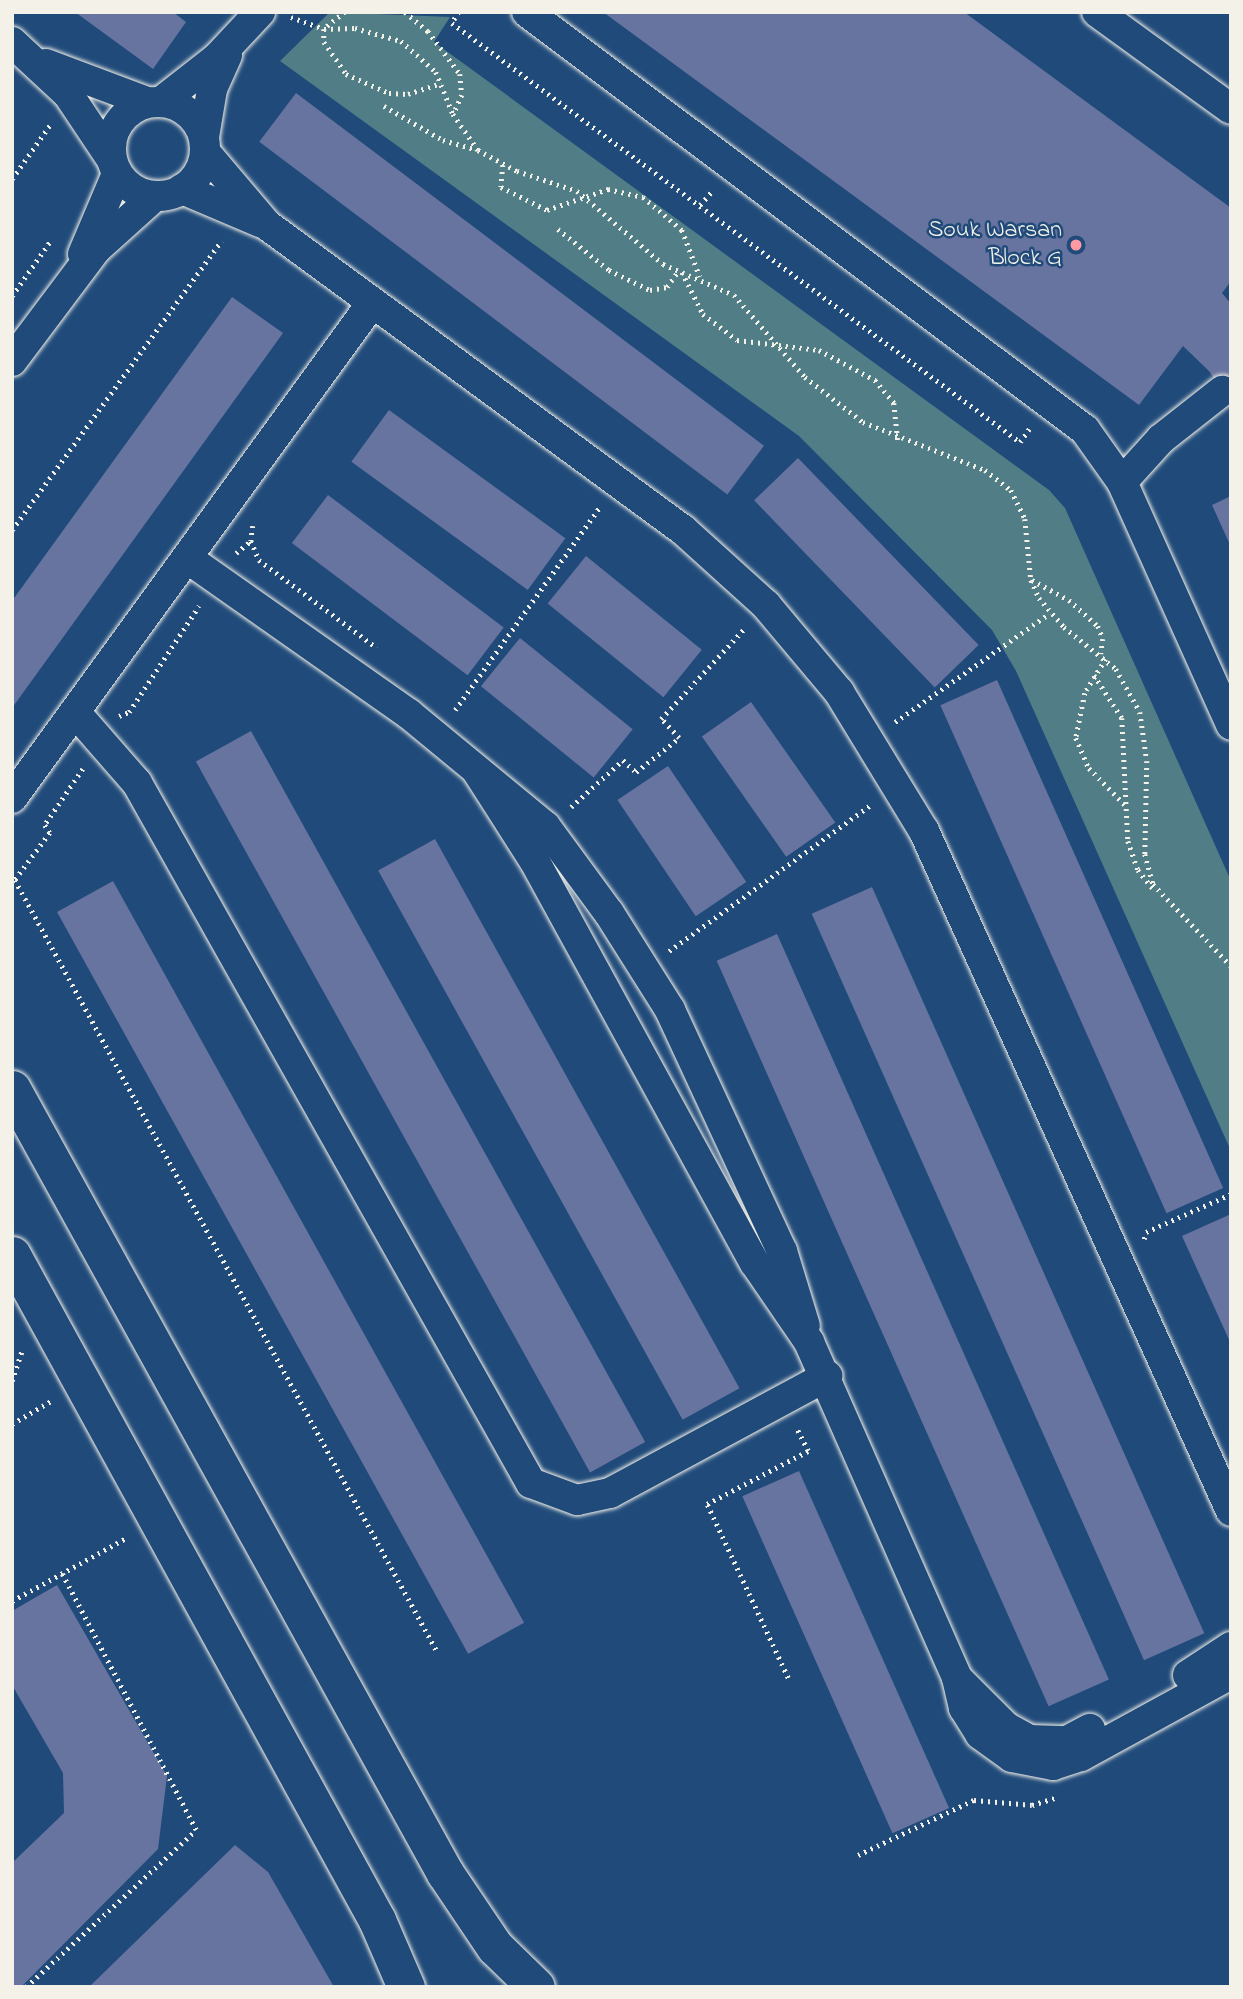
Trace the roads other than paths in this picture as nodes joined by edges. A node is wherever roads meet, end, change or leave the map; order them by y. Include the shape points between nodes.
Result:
1 (260, 12) edge
2 (527, 12) edge
3 (1097, 12) edge
4 (234, 42) junction
5 (23, 50) edge
6 (154, 102) junction
7 (1231, 109) edge
8 (205, 145) junction
9 (114, 167) junction
10 (168, 193) junction
11 (267, 225) junction
12 (71, 279) junction
13 (372, 303) junction
14 (12, 361) edge
15 (1222, 391) dead end
16 (1122, 482) junction
17 (187, 558) junction
18 (75, 712) junction
19 (1231, 725) edge
20 (477, 771) junction
21 (12, 798) edge
22 (12, 1089) edge
23 (12, 1255) edge
24 (809, 1342) junction
25 (827, 1376) junction
26 (1231, 1511) edge
27 (1231, 1647) edge
28 (1231, 1674) edge
29 (1150, 1707) junction
30 (406, 1987) edge
31 (536, 1987) edge

1 - 4 street
2 - 16 street via 1072,417
3 - 7 street
4 - 6 street
4 - 8 street via 212,89
5 - 6 street
5 - 9 street via 68,94
6 - 8 street via 189,113
6 - 9 street via 122,118 114,131
8 - 10 street via 198,173
8 - 11 street
9 - 10 street via 139,193
9 - 12 street
10 - 11 street
10 - 12 street
11 - 13 street
12 - 14 street
13 - 17 street
13 - 26 street via 639,496 726,566 804,648 871,738 899,784
15 - 16 street via 1161,439
16 - 19 street
17 - 18 street
17 - 20 street via 436,735
18 - 21 street
18 - 25 street via 137,783 531,1483 561,1498 594,1499
20 - 24 street via 540,871 755,1263
20 - 24 street via 545,826 610,913 670,1010 782,1251
22 - 31 street via 451,1883 495,1947
23 - 30 street via 377,1920
24 - 25 street
25 - 29 street via 957,1678 1006,1727 1048,1743 1068,1741
27 - 29 street
28 - 29 street

